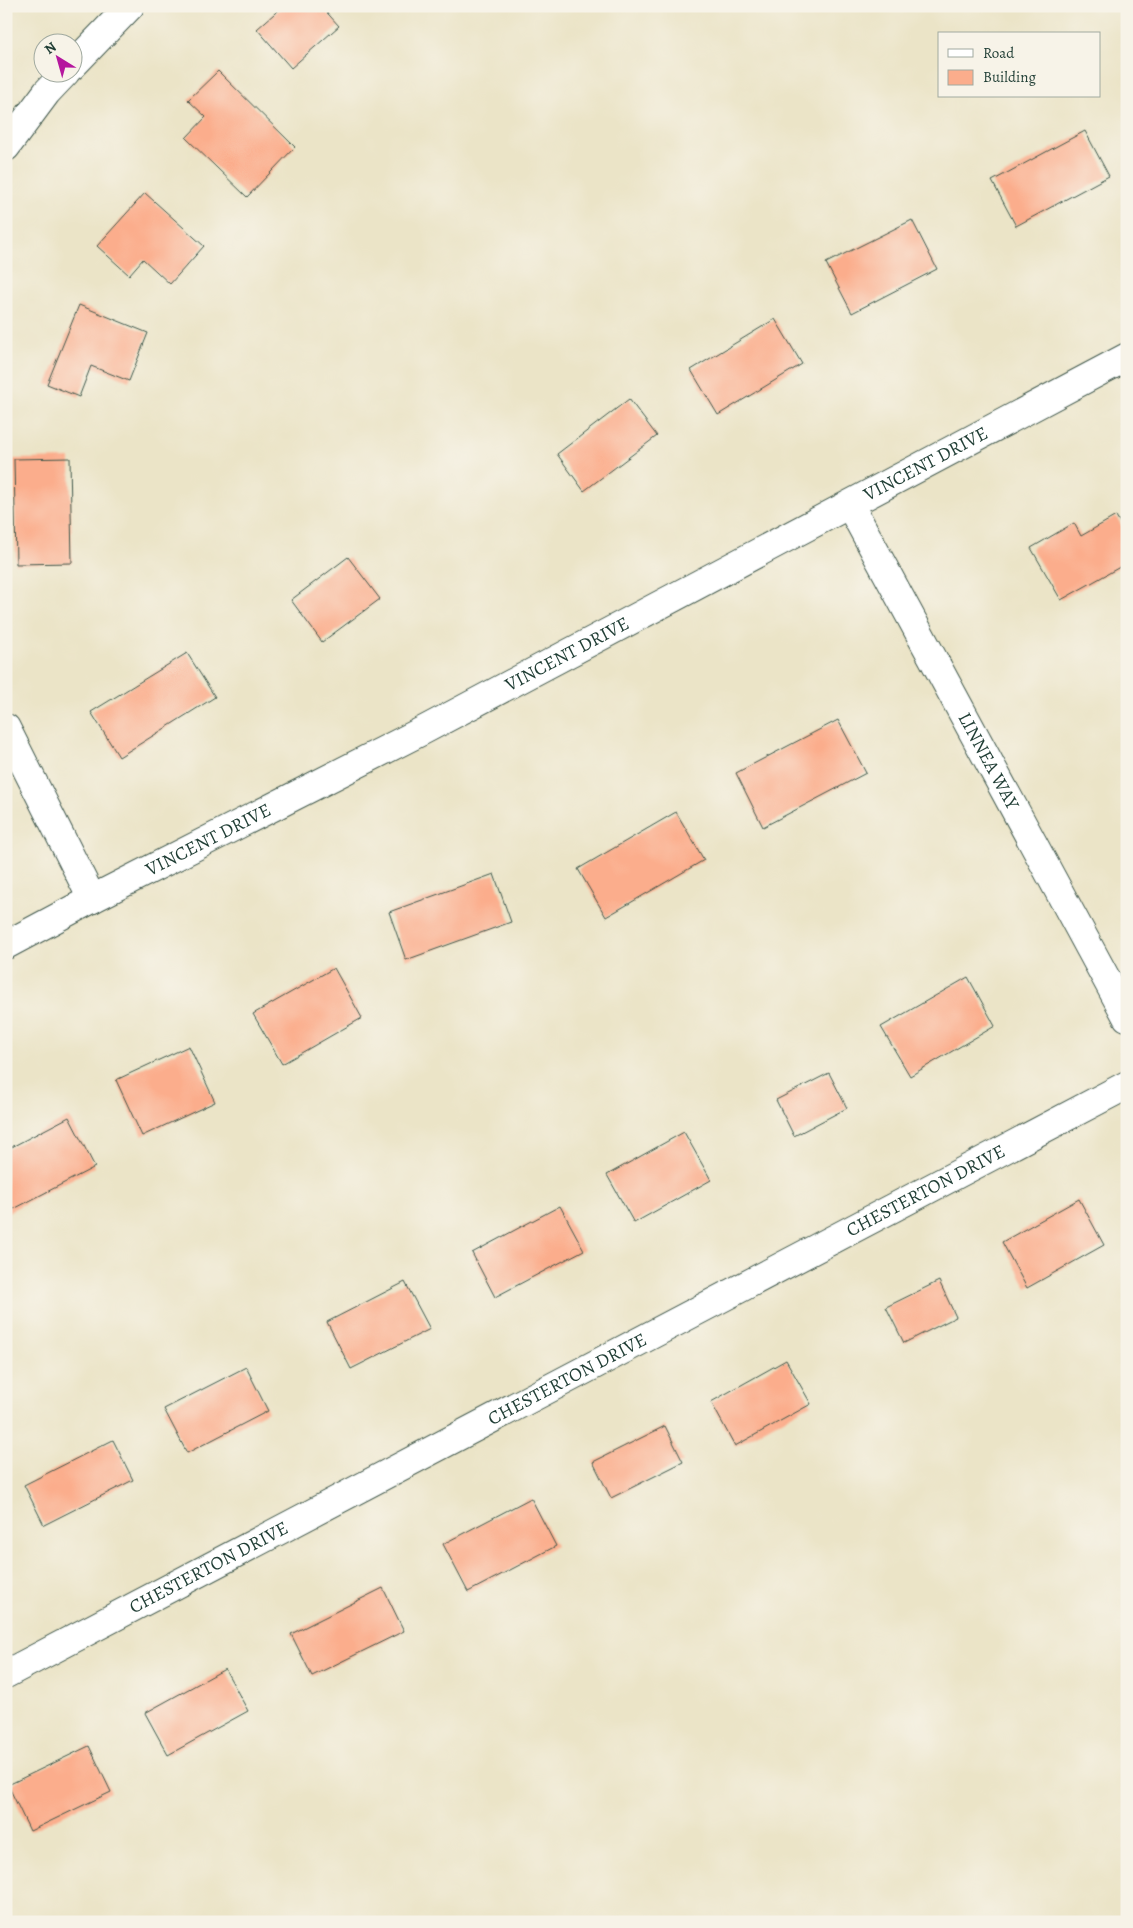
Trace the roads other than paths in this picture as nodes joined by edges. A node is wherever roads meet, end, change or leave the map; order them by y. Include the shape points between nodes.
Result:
1 (130, 6) edge
2 (82, 56) edge
3 (56, 82) edge
4 (6, 147) edge
5 (1127, 357) edge
6 (850, 505) junction
7 (6, 728) edge
8 (92, 899) junction
9 (6, 945) edge
10 (1127, 1017) edge
11 (1127, 1084) edge
12 (6, 1674) edge

1 - 2 street
3 - 4 street
5 - 6 street, VINCENT DRIVE
6 - 8 street, VINCENT DRIVE via 424,730
6 - 10 street, LINNEA WAY
7 - 8 street
8 - 9 street, VINCENT DRIVE
11 - 12 street, CHESTERTON DRIVE

